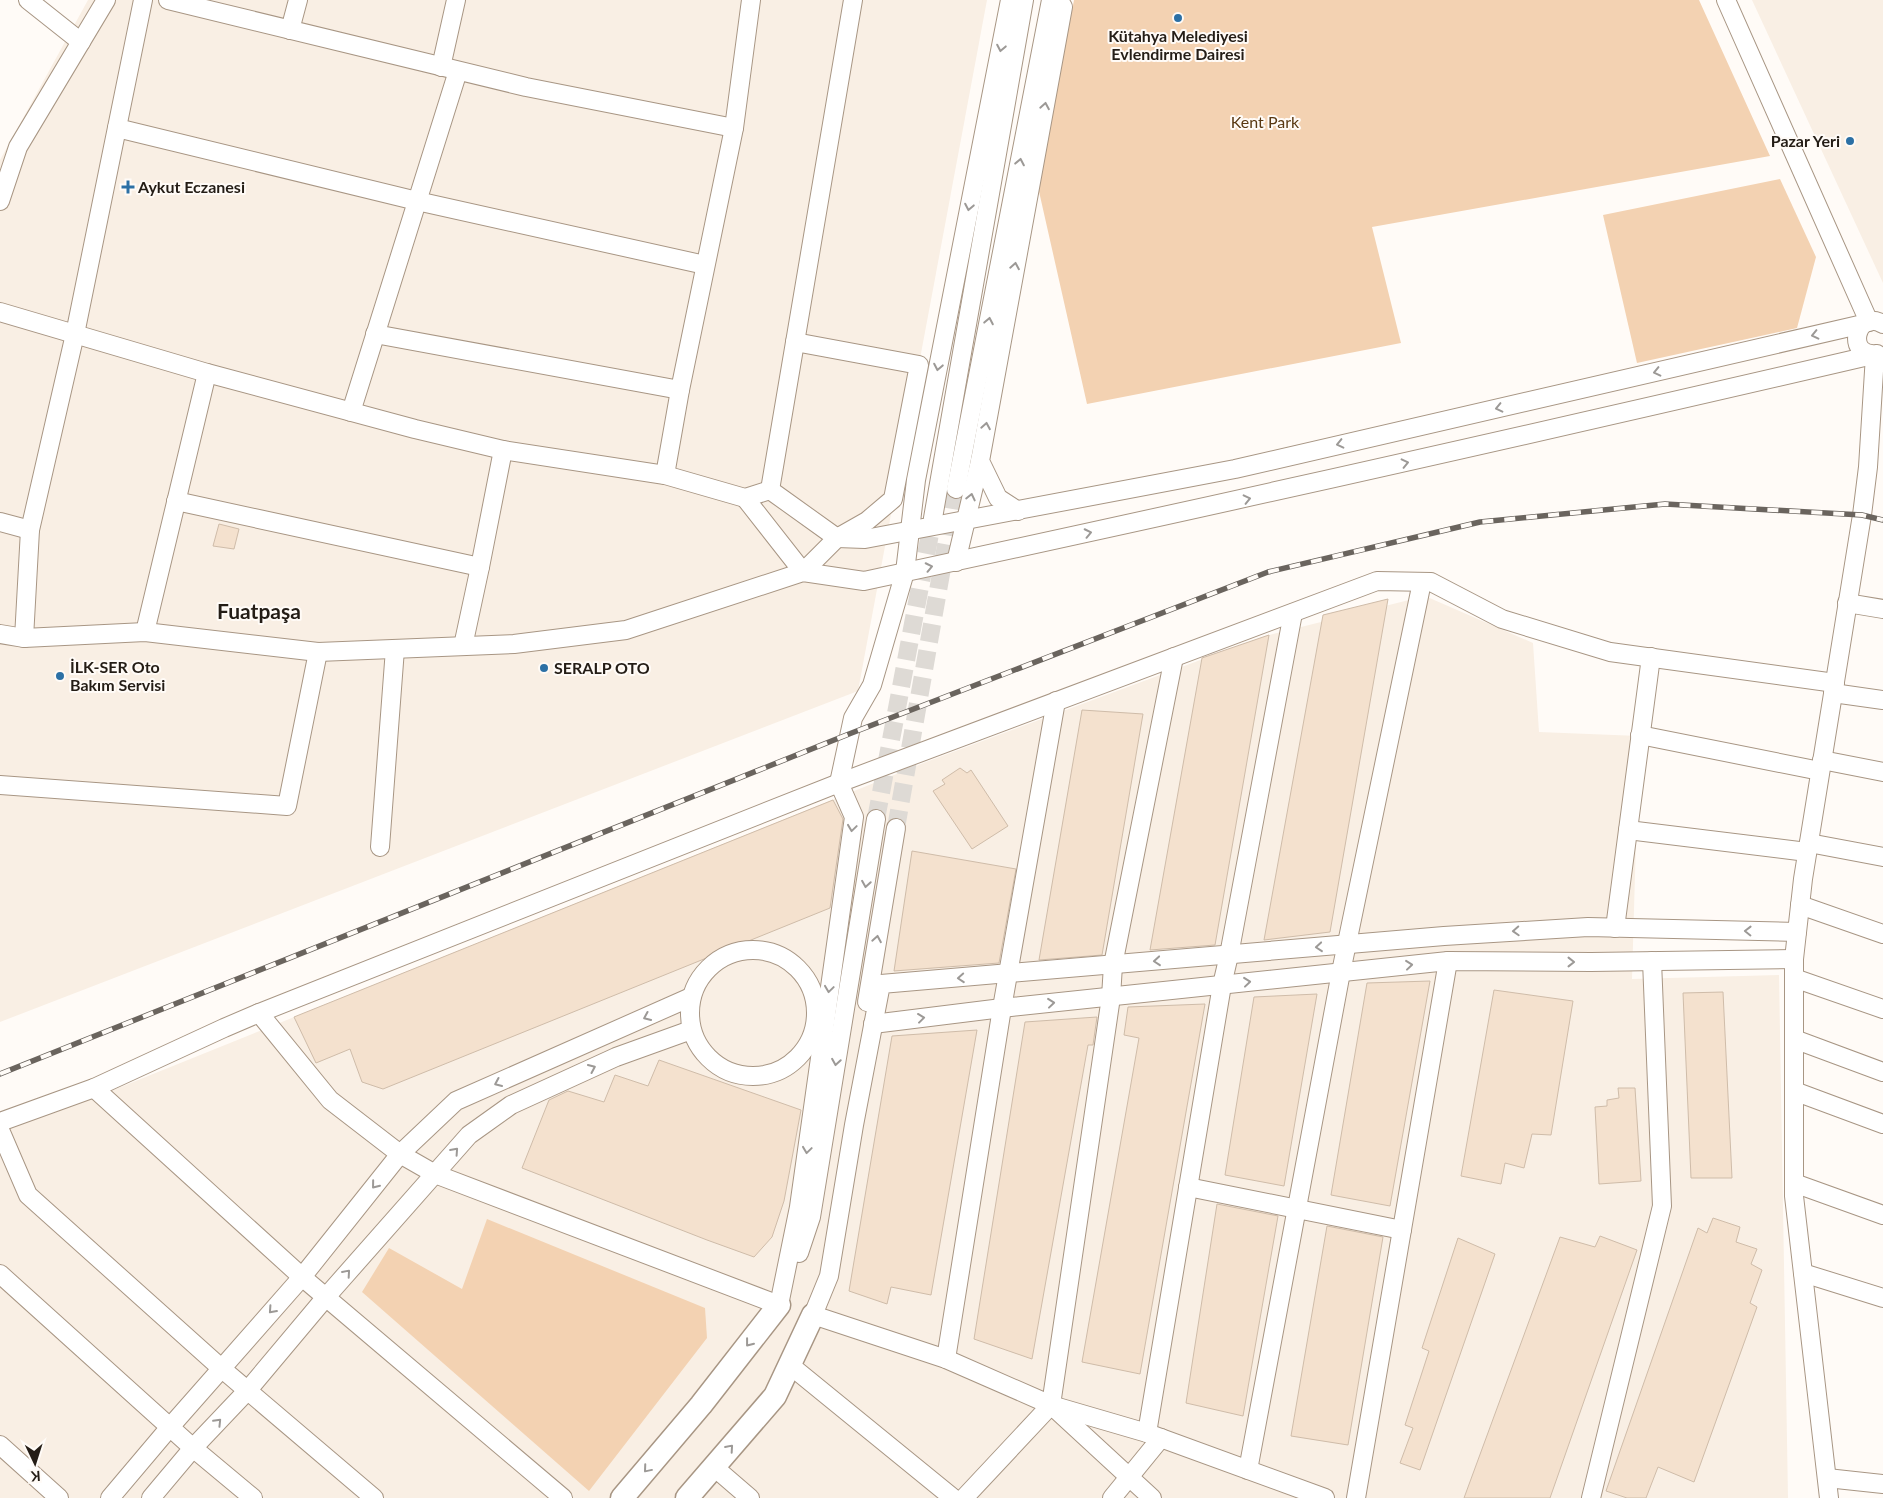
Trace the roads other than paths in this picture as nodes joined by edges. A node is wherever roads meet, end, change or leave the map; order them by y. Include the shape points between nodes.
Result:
1 (28, 0) edge
2 (106, 0) edge
3 (143, 0) edge
4 (168, 0) edge
5 (298, 0) edge
6 (456, 0) edge
7 (751, 0) edge
8 (854, 0) edge
9 (1010, 0) edge
10 (1024, 0) edge
11 (1051, 0) edge
12 (1059, 0) edge
13 (1726, 0) edge
14 (290, 30) junction
15 (81, 42) junction
16 (449, 69) junction
17 (117, 128) junction
18 (734, 128) junction
19 (0, 201) edge
20 (417, 201) junction
21 (705, 265) junction
22 (0, 312) edge
23 (1872, 323) edge
24 (75, 334) junction
25 (375, 334) junction
26 (795, 342) junction
27 (1877, 354) edge
28 (207, 373) junction
29 (680, 390) junction
30 (351, 412) junction
31 (503, 450) junction
32 (980, 461) junction
33 (1876, 469) edge
34 (665, 475) junction
35 (956, 489) tunnel mouth
36 (770, 490) junction
37 (745, 498) junction
38 (176, 501) junction
39 (1018, 511) junction
40 (933, 518) tunnel mouth
41 (966, 521) junction
42 (0, 522) edge
43 (30, 530) junction
44 (909, 531) junction
45 (837, 538) junction
46 (956, 562) junction
47 (480, 567) junction
48 (803, 572) junction
49 (905, 572) junction
50 (1422, 582) junction
51 (1848, 603) junction
52 (1883, 608) edge
53 (1293, 613) junction
54 (145, 632) junction
55 (0, 634) edge
56 (24, 638) junction
57 (463, 646) junction
58 (396, 649) junction
59 (318, 652) junction
60 (1174, 657) junction
61 (1651, 657) junction
62 (1834, 688) junction
63 (1883, 700) edge
64 (1056, 701) junction
65 (1640, 735) junction
66 (1821, 766) junction
67 (1883, 772) edge
68 (839, 782) junction
69 (0, 785) edge
70 (876, 818) tunnel mouth
71 (896, 828) tunnel mouth
72 (1628, 830) junction
73 (380, 847) dead end
74 (1808, 847) junction
75 (1883, 858) edge
76 (1800, 905) junction
77 (1615, 928) junction
78 (1797, 932) junction
79 (1883, 934) edge
80 (1348, 944) junction
81 (1229, 955) junction
82 (1794, 959) junction
83 (1448, 961) junction
84 (1652, 961) junction
85 (1113, 965) junction
86 (1341, 972) junction
87 (1009, 974) junction
88 (1794, 978) junction
89 (1222, 985) junction
90 (691, 997) junction
91 (1111, 997) junction
92 (1002, 1008) junction
93 (1883, 1009) edge
94 (259, 1013) junction
95 (873, 1024) junction
96 (691, 1030) junction
97 (1794, 1040) junction
98 (1883, 1072) edge
99 (94, 1088) junction
100 (1794, 1091) junction
101 (0, 1122) edge
102 (1883, 1124) edge
103 (0, 1130) edge
104 (400, 1154) junction
105 (435, 1174) junction
106 (1794, 1183) junction
107 (1188, 1188) junction
108 (1297, 1210) junction
109 (1883, 1215) edge
110 (1402, 1230) junction
111 (1803, 1273) junction
112 (0, 1274) edge
113 (302, 1277) junction
114 (326, 1297) junction
115 (1883, 1298) edge
116 (779, 1305) junction
117 (814, 1315) junction
118 (946, 1359) junction
119 (791, 1366) junction
120 (221, 1368) junction
121 (248, 1390) junction
122 (1050, 1405) junction
123 (170, 1427) junction
124 (1154, 1435) junction
125 (0, 1445) edge
126 (193, 1448) junction
127 (714, 1467) junction
128 (1248, 1470) junction
129 (1129, 1477) junction
130 (1827, 1478) junction
131 (1881, 1481) edge
132 (59, 1498) edge
133 (110, 1498) edge
134 (151, 1498) edge
135 (253, 1498) edge
136 (374, 1498) edge
137 (563, 1498) edge
138 (622, 1498) edge
139 (687, 1498) edge
140 (750, 1498) edge
141 (953, 1498) edge
142 (964, 1498) edge
143 (1112, 1498) edge
144 (1152, 1498) edge
145 (1325, 1498) edge
146 (1356, 1498) edge
147 (1591, 1498) edge
148 (1829, 1498) edge

1 - 15 street
2 - 15 street
3 - 17 street
4 - 14 street
5 - 14 street
6 - 16 street
7 - 18 street
8 - 26 street
9 -> 44 street via 916,480
10 - 40 street
35 -> 11 street
32 -> 12 street via 1063,7
13 - 23 street
14 - 16 street
15 - 19 street via 18,147
16 - 18 street
16 - 20 street
17 - 20 street
17 - 24 street
18 - 21 street
20 - 21 street
20 - 25 street
21 - 29 street
22 - 24 street
23 - 27 street via 1858,330 1858,343 1866,353
23 -> 39 street via 1244,466
24 - 28 street
24 - 43 street
25 - 29 street
25 - 30 street
26 - 36 street
26 - 45 street via 918,365 894,500
27 - 33 street
46 -> 27 street
28 - 30 street
28 - 38 street
29 - 34 street
30 - 31 street
31 - 34 street
31 - 47 street
32 - 39 street via 998,498
41 -> 32 street
33 - 51 street
34 - 37 street
36 - 37 street
36 - 45 street
37 - 48 street
38 - 47 street
38 - 54 street
39 - 41 street
41 - 44 street
41 - 46 street
42 - 43 street
43 - 56 street
44 - 45 street via 865,539
44 - 49 street
45 - 48 street
49 -> 46 street
47 - 57 street
48 - 49 street via 864,581
48 - 57 street via 626,630 514,644
49 - 68 street via 872,685 852,718
50 - 53 street via 1377,581
50 - 61 street via 1431,582 1502,619 1610,652
50 - 80 street
51 - 52 street
51 - 62 street
53 - 60 street
53 - 81 street
54 - 56 street
54 - 59 street
55 - 56 street
57 - 58 street
58 - 59 street
58 - 73 street
59 - 69 street via 288,806
60 - 64 street
60 - 85 street
61 - 62 street
61 - 65 street
62 - 63 street
62 - 66 street
64 - 68 street
64 - 87 street
65 - 66 street
65 - 72 street
66 - 67 street
66 - 74 street
68 - 94 street
68 -> 116 street via 854,817 799,1207
70 -> 116 street via 811,1217
117 -> 71 street
72 - 74 street
72 - 77 street
74 - 75 street
74 - 76 street
76 - 78 street
76 - 79 street
78 -> 77 street
77 -> 80 street via 1588,927
78 - 82 street
80 -> 81 street
80 - 86 street
81 -> 85 street
81 - 89 street
82 - 84 street
82 - 88 street
83 -> 84 street
86 -> 83 street
83 - 110 street
84 - 147 street via 1662,1206
85 - 87 street
85 - 91 street
89 -> 86 street
86 - 108 street
87 - 92 street
87 -> 95 street via 881,984
88 - 93 street
88 - 97 street
89 - 91 street
89 - 107 street
90 - 96 street
90 - 96 street via 700,978 715,963 734,953 755,950 776,954 794,966 808,982 815,1002 815,1023 808,1044 795,1060 777,1072 756,1076 735,1074 716,1065 700,1050
90 -> 104 street via 456,1101
92 -> 91 street
91 - 122 street
95 -> 92 street
92 - 118 street
94 - 99 street
94 - 104 street via 330,1100
95 - 117 street via 829,1276
105 -> 96 street via 469,1135 511,1105 616,1057
97 - 98 street
97 - 100 street
99 - 101 street
99 - 113 street
100 - 102 street
100 - 106 street
103 - 120 street via 28,1195
104 - 105 street
104 -> 113 street
114 -> 105 street
105 - 116 street
106 - 109 street
106 - 111 street
107 - 108 street
107 - 124 street
108 - 110 street
108 - 128 street
110 - 146 street
111 - 115 street
111 - 130 street
112 - 123 street
113 - 114 street
113 -> 120 street
114 - 121 street
114 - 137 street
116 -> 138 main road via 701,1405
117 - 118 street
117 - 119 main road
118 - 122 street
127 -> 119 main road via 775,1396
119 - 141 street
120 - 121 street
120 - 123 street
126 -> 121 street
121 - 136 street
122 - 124 street
122 - 129 street
122 - 142 street
123 - 126 street
123 - 133 street
124 - 128 street
124 - 129 street
125 - 132 street
126 - 134 street
126 - 135 street
127 - 139 main road
127 - 140 street
128 - 145 street
129 - 143 street
129 - 144 street
130 - 131 street
130 - 148 street

